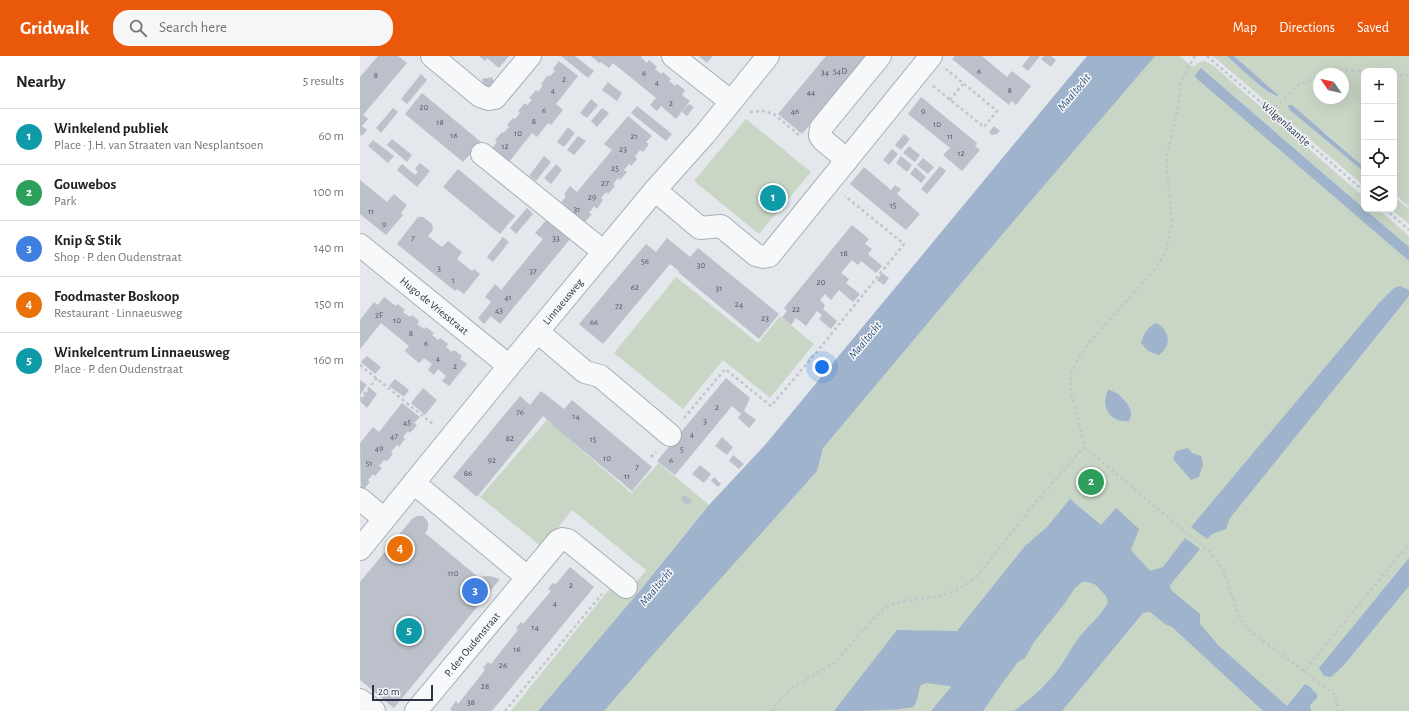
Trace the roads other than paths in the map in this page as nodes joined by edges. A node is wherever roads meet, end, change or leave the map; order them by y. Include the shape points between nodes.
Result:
1 (432, 56) edge
2 (530, 56) edge
3 (673, 56) edge
4 (768, 56) edge
5 (880, 56) edge
6 (926, 62) edge
7 (730, 101) junction
8 (482, 154) dead end
9 (847, 160) junction
10 (655, 190) junction
11 (604, 252) junction
12 (363, 254) edge
13 (538, 332) junction
14 (509, 366) junction
15 (670, 435) road end
16 (414, 482) junction
17 (360, 499) edge
18 (384, 519) junction
19 (360, 549) edge
20 (527, 577) junction
21 (620, 583) road end
22 (360, 700) edge
23 (374, 711) edge
24 (416, 711) edge

1 - 2 street via 480,96 489,99 495,98
3 - 7 street
4 - 7 street, Linnaeusweg
5 - 9 street via 821,128 820,136 823,140
6 - 9 street
7 - 10 street, Linnaeusweg via 705,134
8 - 11 street
9 - 10 street via 769,256 763,257 756,255 721,226 700,228
10 - 11 street, Linnaeusweg
11 - 13 street, Linnaeusweg
12 - 14 street, Hugo de Vriesstraat
13 - 14 street, Linnaeusweg
13 - 15 street via 585,372 600,376
14 - 16 street, Linnaeusweg
16 - 18 street, Linnaeusweg
16 - 20 street
17 - 18 street
18 - 19 street, Linnaeusweg
20 - 21 street, P. den Oudenstraat via 562,539 568,540
20 - 24 street, P. den Oudenstraat
22 - 23 street

